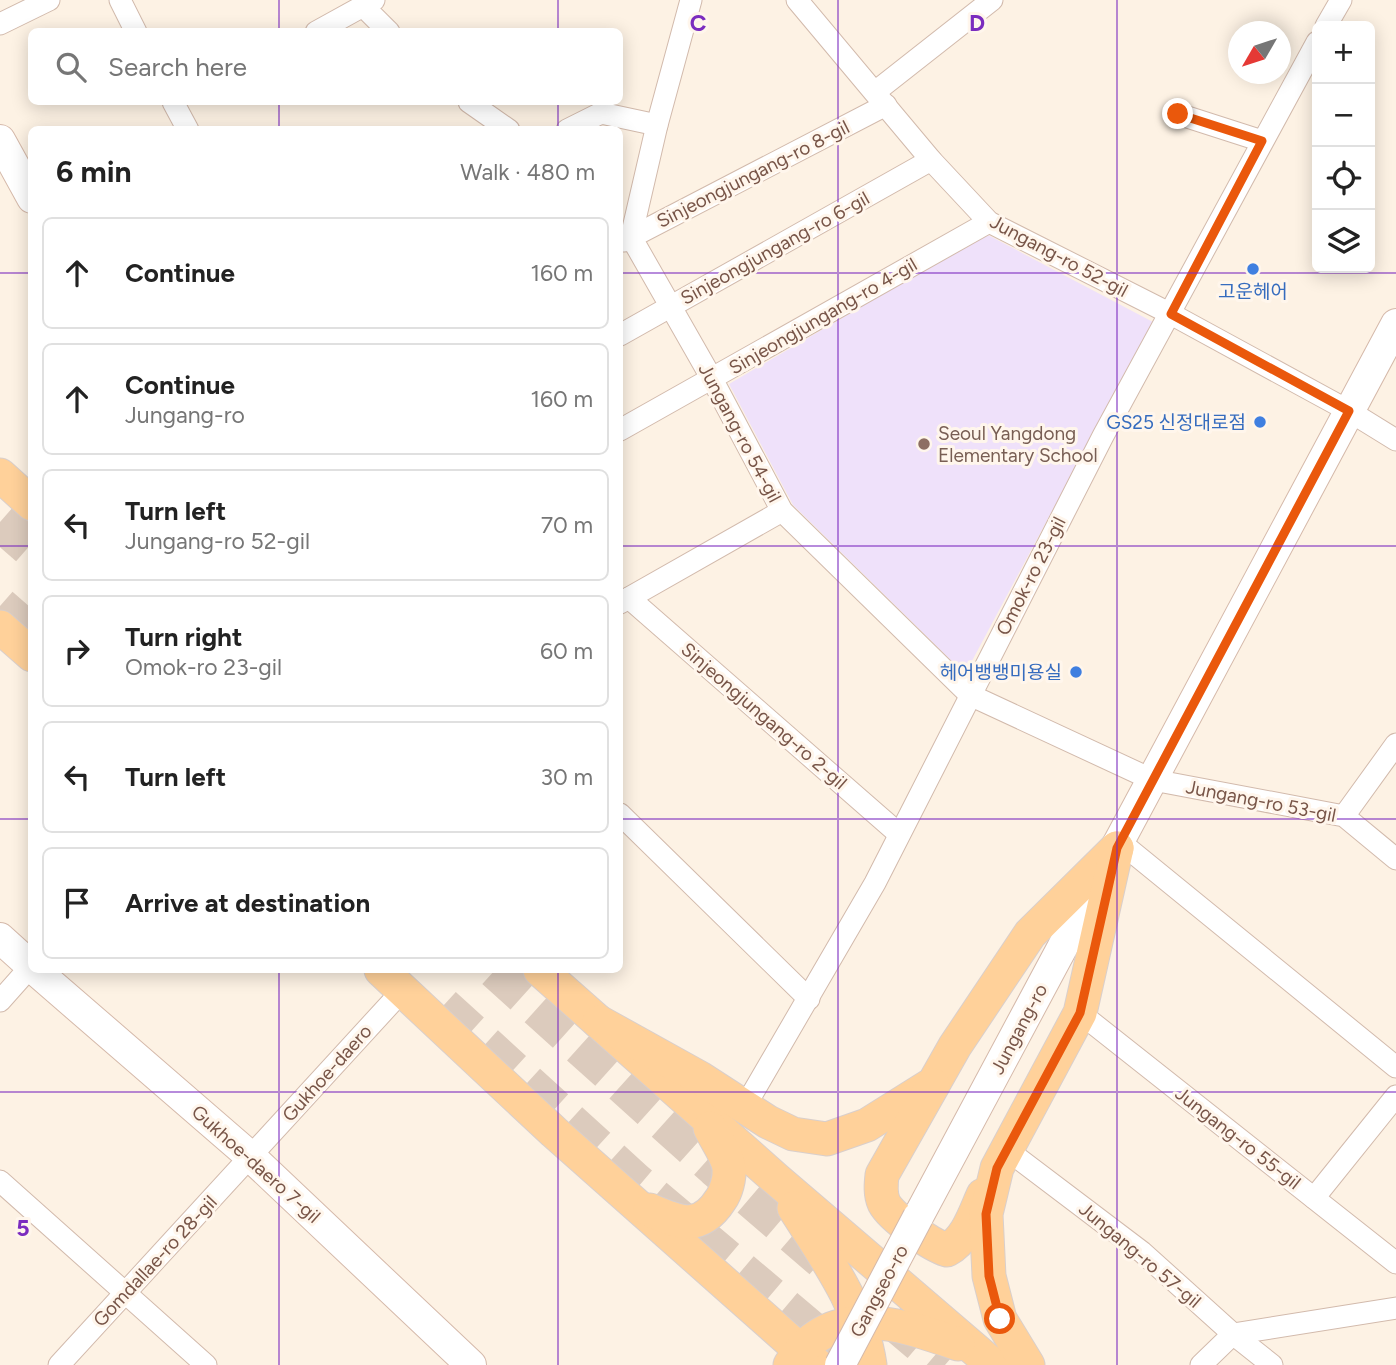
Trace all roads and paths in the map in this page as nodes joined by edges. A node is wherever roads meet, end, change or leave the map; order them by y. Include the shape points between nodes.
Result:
1 (49, 0) edge
2 (120, 0) edge
3 (691, 0) edge
4 (797, 0) edge
5 (992, 0) edge
6 (1341, 0) edge
7 (368, 3) edge
8 (1329, 21) edge
9 (0, 24) edge
10 (134, 28) edge
11 (323, 28) edge
12 (386, 28) edge
13 (1312, 52) edge
14 (881, 98) junction
15 (179, 105) edge
16 (473, 105) edge
17 (1178, 114) dead end
18 (657, 125) junction
19 (187, 126) edge
20 (503, 126) edge
21 (575, 126) edge
22 (0, 140) edge
23 (1262, 141) junction
24 (931, 160) junction
25 (28, 191) edge
26 (989, 222) junction
27 (625, 240) edge
28 (671, 307) junction
29 (1171, 314) junction
30 (1396, 324) edge
31 (623, 333) edge
32 (712, 379) junction
33 (1349, 411) junction
34 (623, 428) edge
35 (1396, 440) edge
36 (0, 475) edge
37 (28, 500) edge
38 (782, 511) junction
39 (624, 601) edge
40 (0, 627) edge
41 (28, 652) edge
42 (970, 695) junction
43 (1396, 744) edge
44 (1153, 780) junction
45 (1344, 816) junction
46 (623, 817) edge
47 (900, 834) junction
48 (1118, 845) junction
49 (1396, 859) edge
50 (0, 938) edge
51 (28, 963) edge
52 (28, 971) edge
53 (39, 973) edge
54 (543, 973) edge
55 (392, 980) edge
56 (808, 999) junction
57 (0, 1001) edge
58 (1080, 1013) junction
59 (599, 1022) junction
60 (1396, 1067) edge
61 (934, 1083) junction
62 (1396, 1096) edge
63 (744, 1108) junction
64 (702, 1114) junction
65 (251, 1157) junction
66 (1001, 1158) junction
67 (776, 1179) junction
68 (0, 1181) edge
69 (1314, 1198) junction
70 (632, 1201) junction
71 (918, 1217) joint
72 (1396, 1263) edge
73 (125, 1294) junction
74 (1396, 1308) edge
75 (860, 1323) junction
76 (1233, 1334) junction
77 (985, 1358) edge
78 (798, 1361) edge
79 (59, 1365) edge
80 (206, 1365) edge
81 (471, 1365) edge
82 (840, 1365) edge
83 (870, 1365) edge
84 (1028, 1365) edge
85 (1200, 1365) edge
86 (1272, 1365) edge

1 - 9 street
2 - 10 street
3 - 18 street
4 - 14 street, Jungang-ro 52-gil
5 - 14 street, Sinjeongjungang-ro 8-gil
6 - 8 street
7 - 11 street
7 - 12 street
13 - 23 street, Omok-ro 23-gil
14 - 24 street, Jungang-ro 52-gil
14 - 27 street, Sinjeongjungang-ro 8-gil
15 - 19 street
16 - 20 street
17 - 23 street
18 - 21 street via 601,113
18 - 27 street
22 - 25 main road
23 - 29 street, Omok-ro 23-gil
24 - 26 street, Jungang-ro 52-gil
24 - 28 street, Sinjeongjungang-ro 6-gil
26 - 29 street, Jungang-ro 52-gil
26 - 32 street, Sinjeongjungang-ro 4-gil
27 - 28 street, Jungang-ro 54-gil
28 - 31 street, Sinjeongjungang-ro 6-gil
28 - 32 street, Jungang-ro 54-gil
29 - 33 street, Jungang-ro 52-gil
29 - 42 street, Omok-ro 23-gil
30 - 33 main road, Jungang-ro
32 - 34 street, Sinjeongjungang-ro 4-gil
32 - 38 street, Jungang-ro 54-gil
33 - 35 street, Jungang-ro 52-gil
33 - 44 main road, Jungang-ro
36 - 37 main road
38 - 39 street, Sinjeongjungang-ro 2-gil
38 - 42 street, Jungang-ro 54-gil
39 - 47 street, Sinjeongjungang-ro 2-gil
40 - 41 main road
42 - 44 street, Jungang-ro 54-gil
42 - 47 street, Omok-ro 23-gil
43 - 45 street
44 - 45 street, Jungang-ro 53-gil
44 - 48 main road, Jungang-ro
45 - 49 street, Jungang-ro 53-gil
46 - 56 street
47 - 56 street, Omok-ro 23-gil
48 - 58 main road
48 - 60 street
48 - 61 main road via 1030,934
48 - 71 main road, Jungang-ro
50 - 51 main road, Gukhoe-daero 7-gil
52 - 57 street
53 - 65 main road, Gukhoe-daero 7-gil
54 - 59 main road
55 - 65 street, Gukhoe-daero
55 - 70 main road
56 - 63 street, Omok-ro 23-gil
58 - 66 main road
58 - 69 street, Jungang-ro 55-gil
59 - 63 main road
59 - 64 main road
61 - 63 main road via 867,1125 827,1139 793,1134
61 - 66 main road via 882,1175 884,1202 892,1213 936,1247 947,1250 957,1245
62 - 69 street
64 - 67 main road
64 - 70 main road via 729,1168 725,1192 713,1211 692,1222 675,1221
65 - 73 street, Gomdallae-ro 28-gil
65 - 81 main road, Gukhoe-daero 7-gil
66 - 76 street, Jungang-ro 57-gil via 1142,1252
66 - 84 main road via 986,1214 989,1276 1000,1319
67 - 75 main road
67 - 77 main road
68 - 73 street
69 - 72 street, Jungang-ro 55-gil
70 - 78 main road via 746,1302
71 - 82 main road, Gangseo-ro, bridge
73 - 79 street, Gomdallae-ro 28-gil
73 - 80 street
74 - 76 street
75 - 77 main road via 887,1322 913,1328
75 - 78 main road via 824,1333
75 - 83 main road
76 - 85 street
76 - 86 street, Jungang-ro 57-gil

